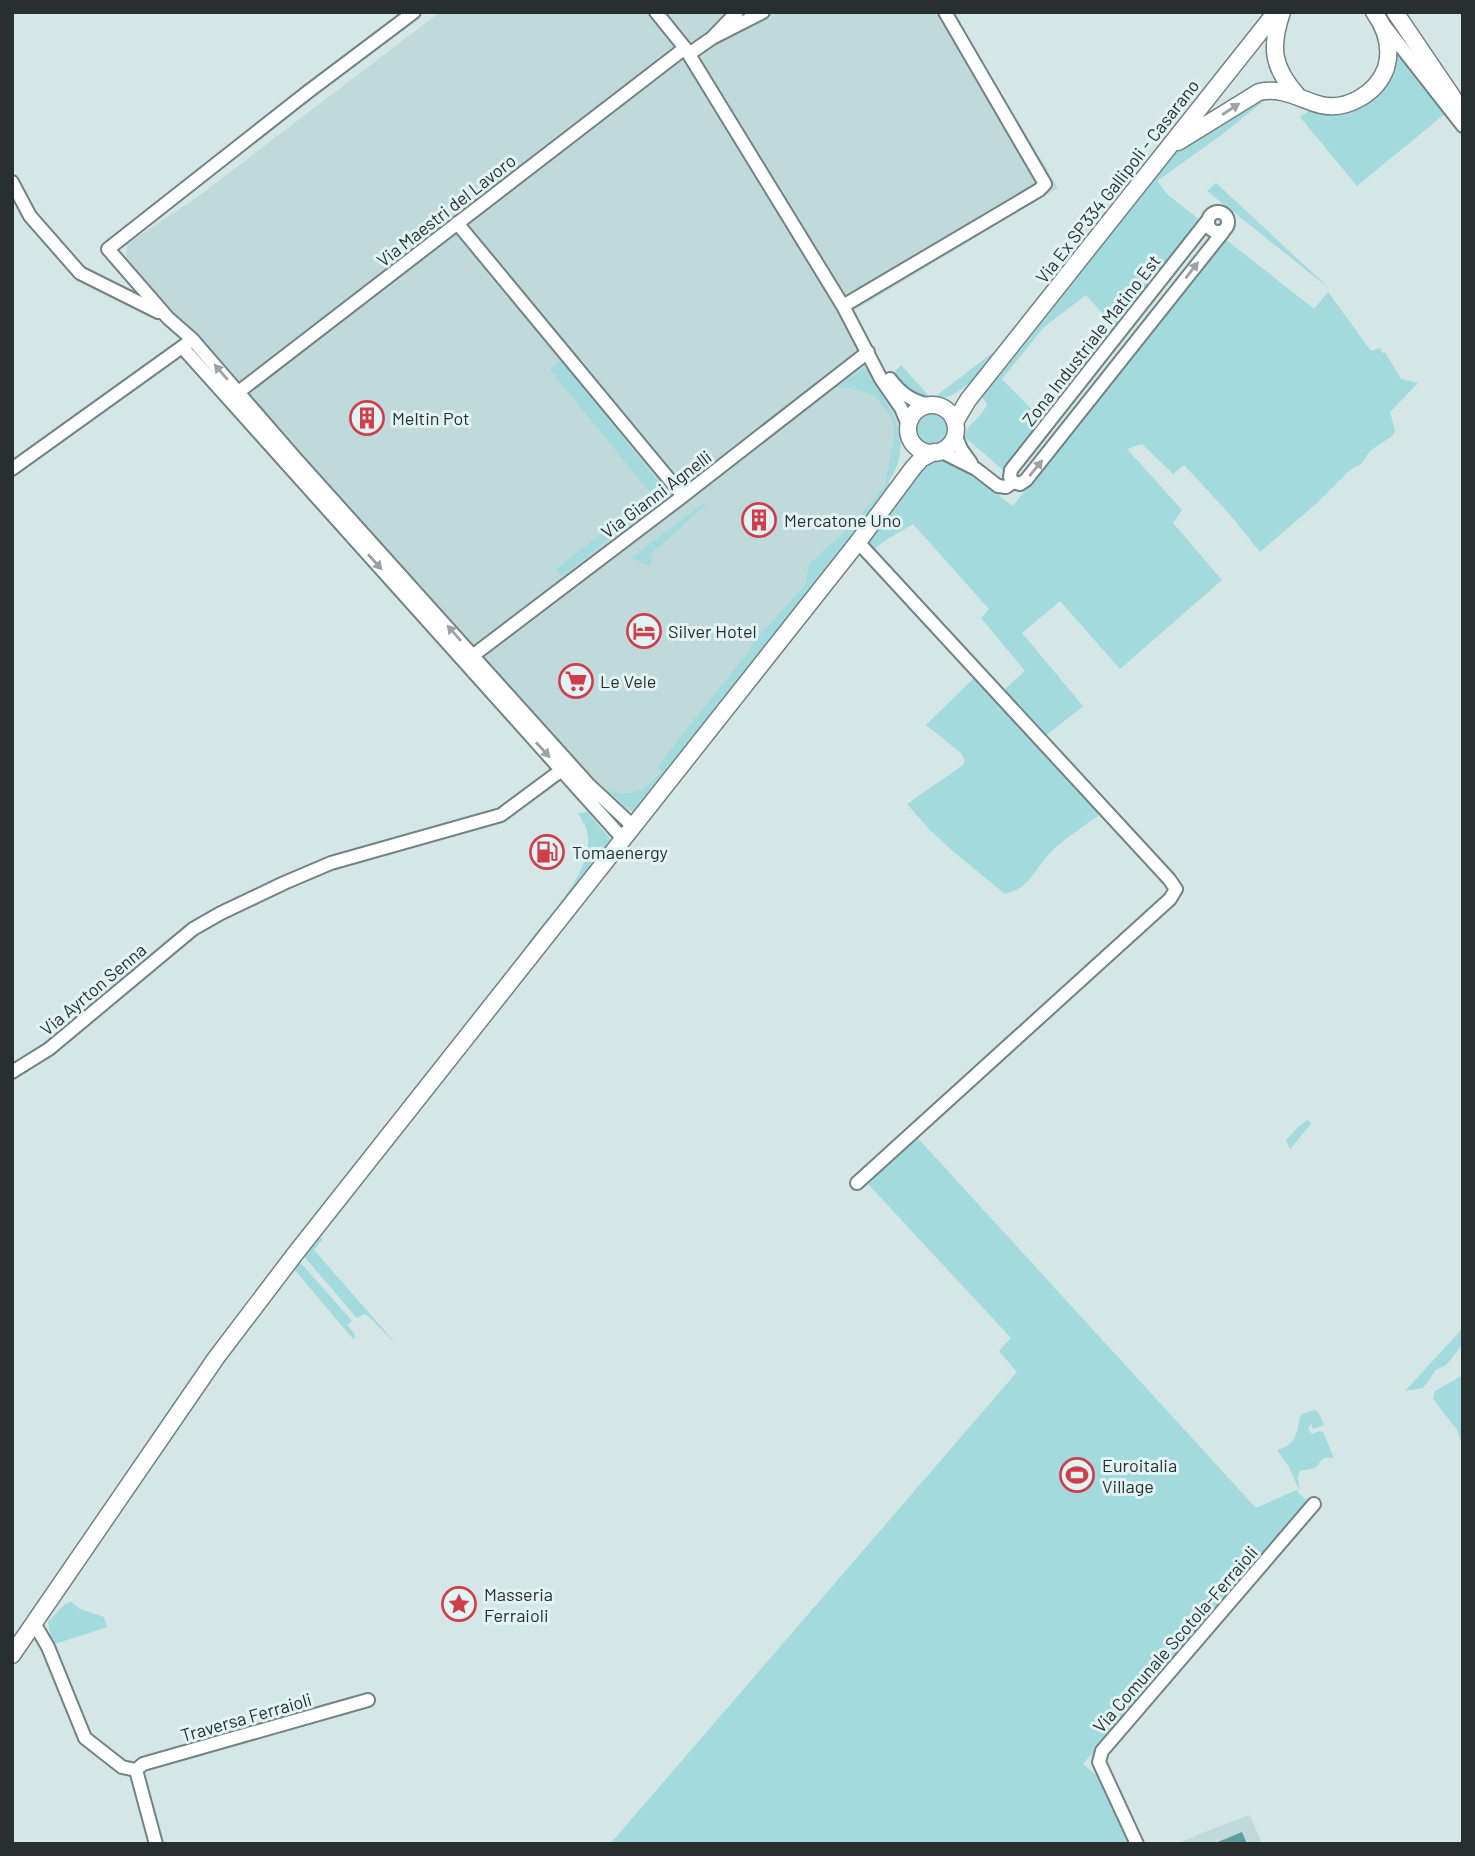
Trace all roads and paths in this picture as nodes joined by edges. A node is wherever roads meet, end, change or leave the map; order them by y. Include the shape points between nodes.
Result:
1 (414, 12) edge
2 (656, 12) edge
3 (737, 12) edge
4 (763, 12) edge
5 (945, 12) edge
6 (1265, 12) edge
7 (1276, 12) edge
8 (1282, 12) edge
9 (1395, 12) edge
10 (1379, 19) edge
11 (712, 38) junction
12 (1245, 49) junction
13 (687, 51) junction
14 (1297, 95) junction
15 (1463, 117) edge
16 (1463, 126) edge
17 (1172, 144) junction
18 (12, 182) edge
19 (457, 223) junction
20 (1150, 294) junction
21 (1164, 305) junction
22 (843, 306) junction
23 (167, 318) junction
24 (187, 343) junction
25 (869, 353) junction
26 (989, 374) junction
27 (234, 396) junction
28 (1064, 402) junction
29 (934, 405) junction
30 (1079, 414) junction
31 (955, 428) junction
32 (909, 429) junction
33 (937, 452) junction
34 (12, 469) edge
35 (976, 469) junction
36 (1013, 482) junction
37 (683, 496) junction
38 (890, 499) junction
39 (858, 542) junction
40 (469, 658) junction
41 (566, 767) junction
42 (629, 833) junction
43 (12, 1072) edge
44 (857, 1183) dead end
45 (1314, 1504) dead end
46 (34, 1623) junction
47 (12, 1655) edge
48 (368, 1700) dead end
49 (136, 1770) junction
50 (156, 1844) edge
51 (1137, 1844) edge

1 - 23 street via 108,249
2 - 13 street
3 - 11 street
4 - 11 street
5 - 22 street via 1045,184
6 - 12 main road
7 - 12 main road, Via Ex SP334 Gallipoli - Casarano
8 - 14 main road via 1274,53
9 - 15 main road
10 - 14 main road via 1389,47 1388,61 1372,90 1339,106
10 - 16 street
11 - 13 street, Via Maestri del Lavoro
12 - 17 main road, Via Ex SP334 Gallipoli - Casarano
13 - 19 street, Via Maestri del Lavoro
13 - 22 street
17 -> 14 main road via 1259,92
17 - 26 main road, Via Ex SP334 Gallipoli - Casarano
18 - 23 street via 30,216 80,273
19 - 27 street, Via Maestri del Lavoro
19 - 37 street
20 - 21 street
21 -> 20 street, Zona Industriale Matino Est via 1223,232 1228,223 1224,214 1214,213
20 - 28 street, Zona Industriale Matino Est
21 - 30 street, Zona Industriale Matino Est
22 - 25 street
23 - 24 street
24 - 27 street
24 - 34 street
25 - 29 street via 901,393
25 - 32 street
25 - 37 street, Via Gianni Agnelli
26 - 29 main road, Via Ex SP334 Gallipoli - Casarano via 956,397
26 - 31 main road, Via Ex SP334 Gallipoli - Casarano via 962,407
27 - 40 street via 296,459
28 - 30 street
28 - 36 street, Zona Industriale Matino Est via 1011,470
29 - 31 main road via 948,412
29 - 32 main road via 915,413
36 -> 30 street, Zona Industriale Matino Est via 1024,482
31 - 33 main road via 949,445
31 - 35 street via 965,456
32 - 33 main road via 916,446
32 - 38 main road via 907,458
33 - 35 street
33 - 38 main road via 921,459
35 - 36 street via 1001,487
37 - 40 street, Via Gianni Agnelli
38 - 39 main road
39 - 42 main road
39 - 44 street via 1176,889
40 - 41 street
41 - 42 street via 589,785
41 - 43 street, Via Ayrton Senna via 501,815 331,863 193,929 49,1049
42 - 46 main road via 216,1358
45 - 51 street, Via Comunale Scotola-Ferraioli via 1102,1751 1099,1762
46 - 47 main road
46 - 49 street via 85,1738 122,1767
48 - 49 street, Traversa Ferraioli via 143,1764
49 - 50 street

